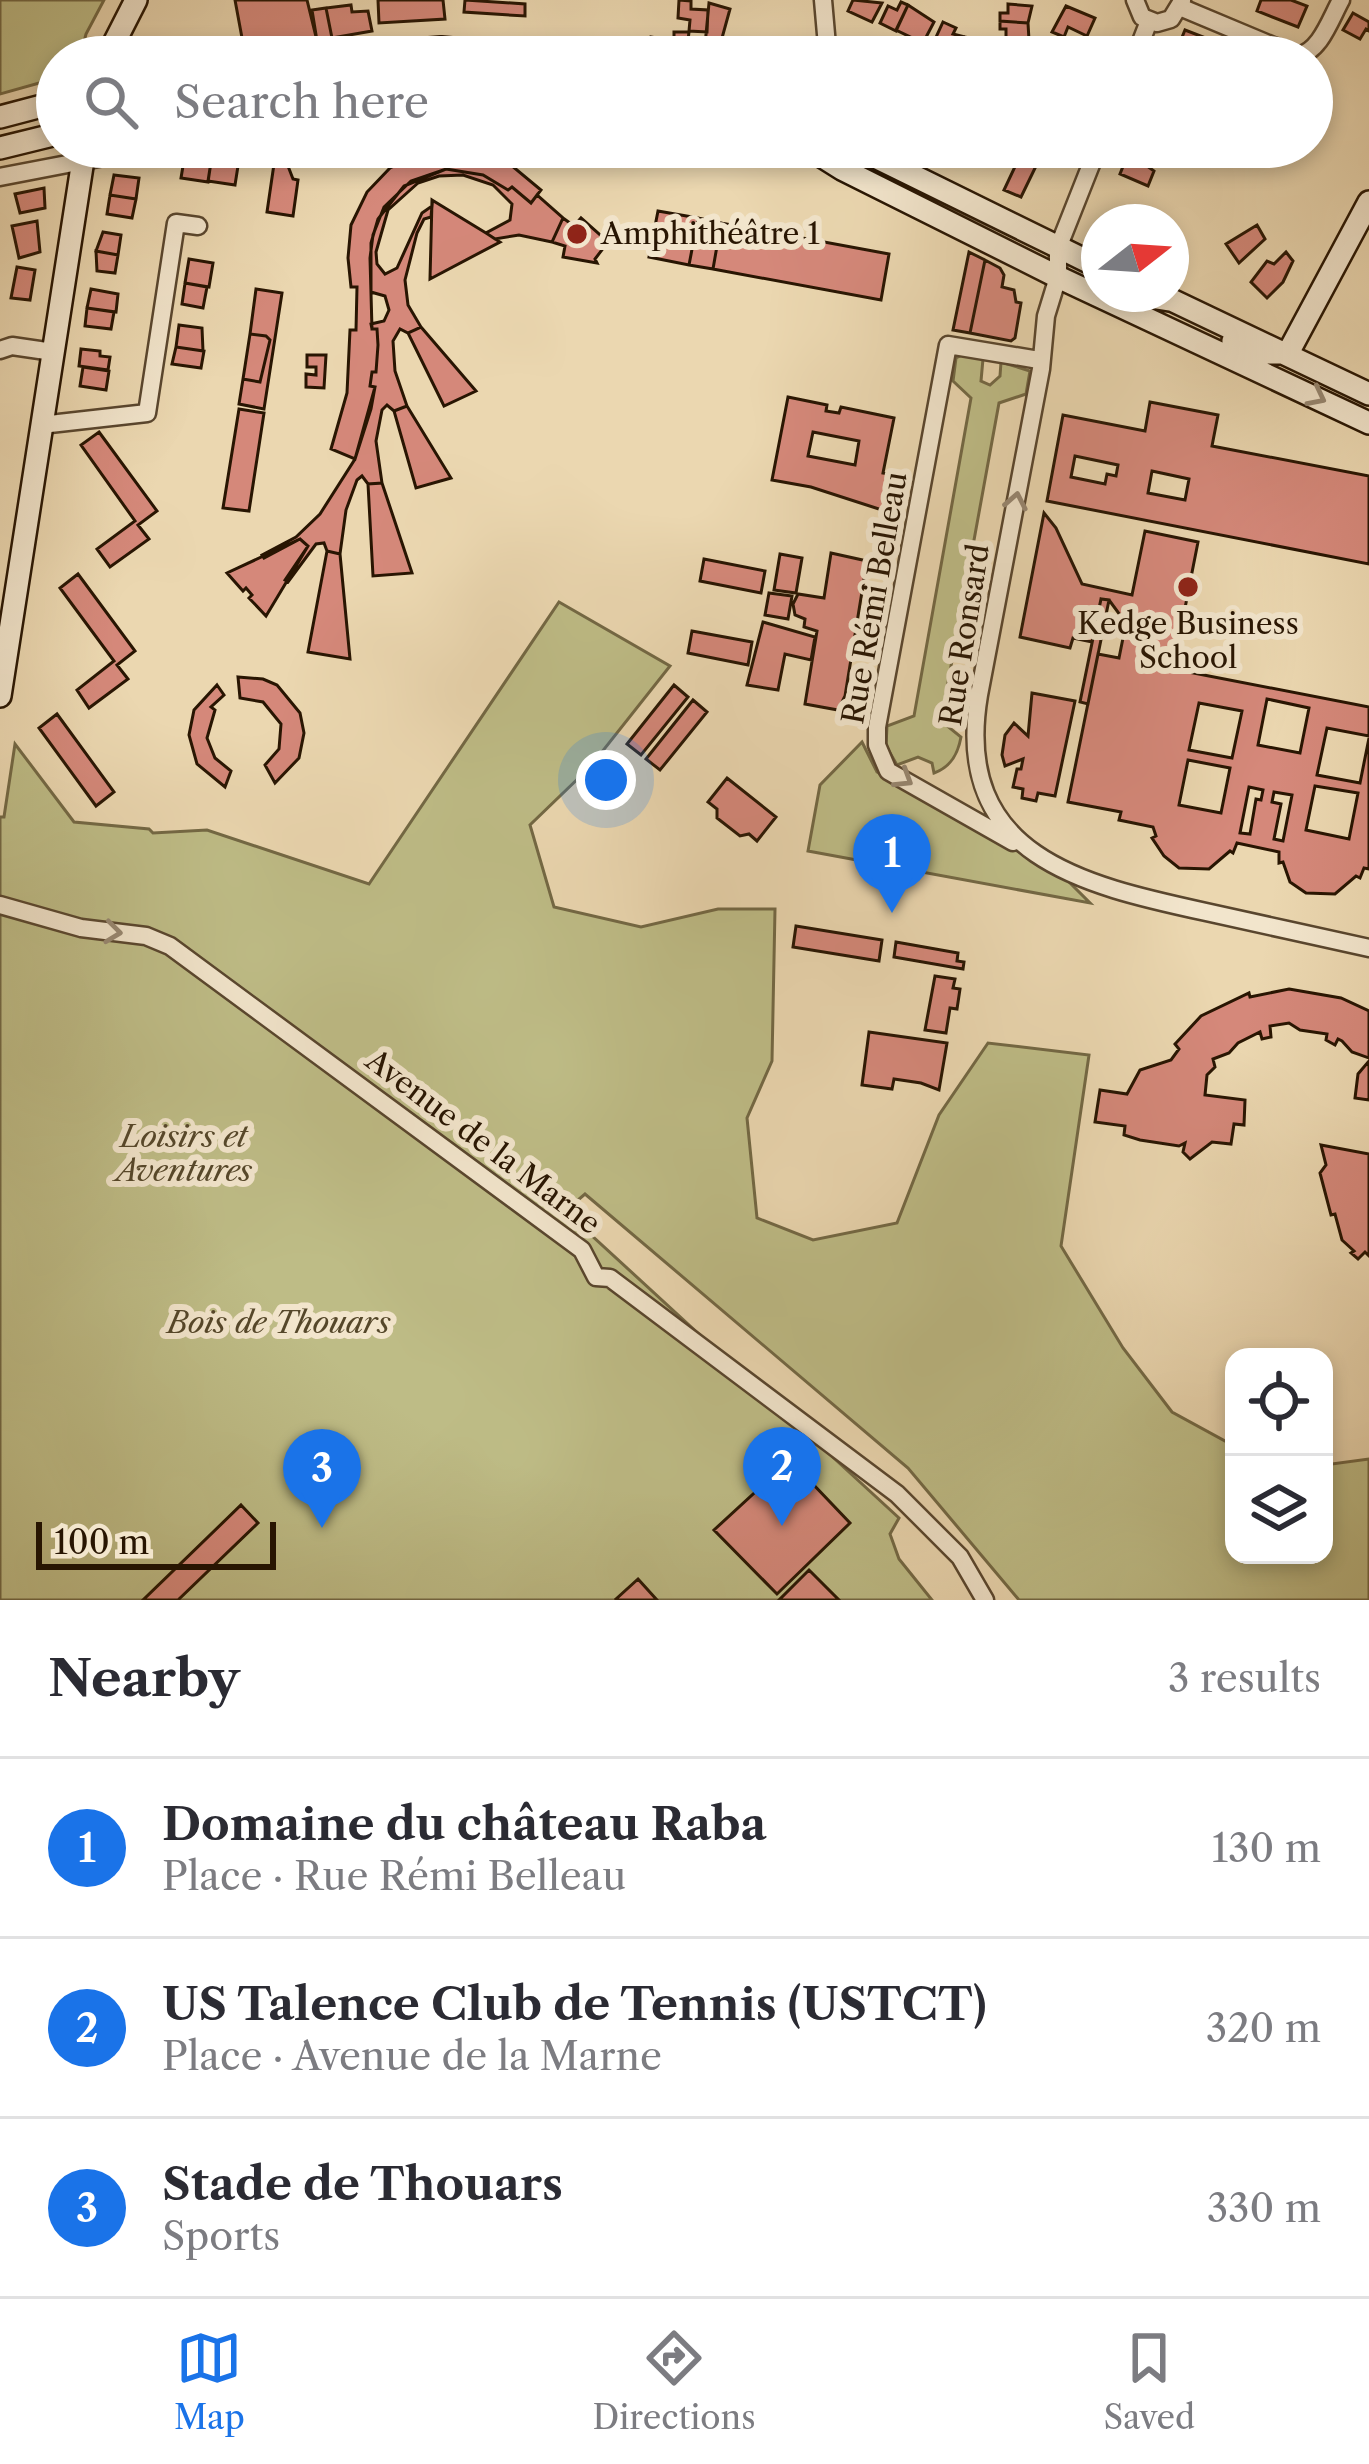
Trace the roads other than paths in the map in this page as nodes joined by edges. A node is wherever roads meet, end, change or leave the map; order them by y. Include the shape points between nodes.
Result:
1 (136, 0) edge
2 (823, 0) edge
3 (1135, 0) edge
4 (1341, 0) edge
5 (1181, 4) edge
6 (1149, 21) junction
7 (118, 36) edge
8 (826, 36) edge
9 (1143, 36) edge
10 (1252, 36) edge
11 (1321, 36) edge
12 (36, 108) edge
13 (0, 117) edge
14 (36, 125) edge
15 (0, 133) edge
16 (36, 139) edge
17 (0, 148) edge
18 (36, 167) edge
19 (81, 168) edge
20 (845, 168) edge
21 (897, 168) edge
22 (1090, 168) edge
23 (0, 177) edge
24 (878, 188) junction
25 (1369, 202) edge
26 (198, 226) dead end
27 (1058, 248) junction
28 (1081, 259) edge
29 (1058, 277) junction
30 (1081, 280) edge
31 (1081, 285) edge
32 (1189, 307) edge
33 (1150, 312) edge
34 (1163, 312) edge
35 (0, 350) edge
36 (53, 352) junction
37 (1288, 353) junction
38 (1039, 360) junction
39 (1369, 394) edge
40 (1369, 423) edge
41 (41, 424) junction
42 (0, 696) edge
43 (1028, 850) junction
44 (0, 905) edge
45 (1369, 948) edge
46 (986, 1600) edge

1 - 7 main road
2 - 8 street
3 - 6 street
4 - 11 street
5 - 6 street via 1171,19
5 - 10 street
6 - 9 street
12 - 13 main road
14 - 15 main road
16 - 17 main road
18 - 23 street
19 - 36 main road
20 - 24 main road
21 - 27 main road
22 - 27 street
24 - 27 main road via 915,191 1036,250
24 - 29 main road
25 - 37 main road
26 - 41 street via 176,223 147,413
27 - 28 main road
27 - 29 street, Rue Ronsard
29 - 30 main road
29 - 31 main road
29 - 38 street, Rue Ronsard
32 - 37 main road
33 -> 40 main road
34 - 37 main road via 1258,352
35 - 36 street
36 - 41 main road
37 - 39 main road
43 -> 38 street, Rue Ronsard via 985,793 975,722
38 -> 43 street, Rue Rémi Belleau via 948,345 877,745 888,771
41 - 42 main road
43 - 45 street, Rue Ronsard via 1115,892
44 -> 46 street, Avenue de la Marne via 170,946 582,1250 596,1276 610,1278 897,1494 960,1557

